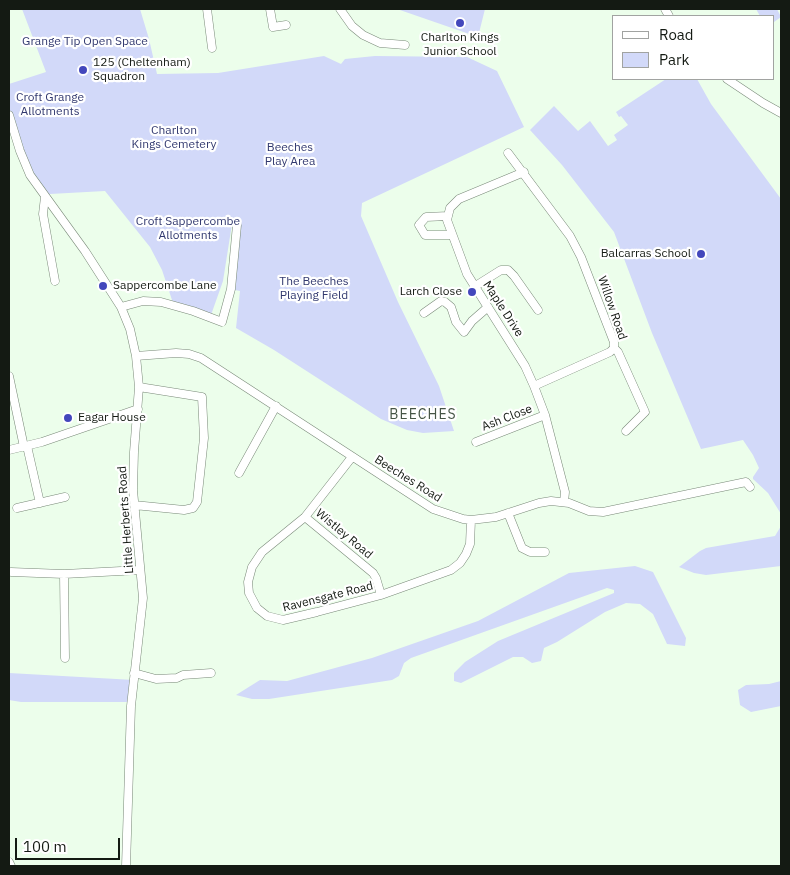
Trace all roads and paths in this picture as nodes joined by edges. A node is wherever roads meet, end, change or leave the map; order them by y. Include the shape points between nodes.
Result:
1 (207, 9) edge
2 (270, 9) edge
3 (340, 9) edge
4 (286, 25) dead end
5 (405, 45) dead end
6 (212, 48) dead end
7 (728, 80) edge
8 (781, 113) edge
9 (9, 115) edge
10 (18, 146) junction
11 (9, 148) edge
12 (508, 153) dead end
13 (524, 172) junction
14 (45, 197) junction
15 (448, 216) junction
16 (237, 225) dead end
17 (452, 235) junction
18 (55, 281) dead end
19 (474, 287) junction
20 (121, 307) junction
21 (488, 307) junction
22 (538, 310) dead end
23 (424, 313) dead end
24 (614, 348) junction
25 (136, 356) junction
26 (9, 376) edge
27 (534, 386) junction
28 (139, 387) junction
29 (276, 406) junction
30 (138, 409) junction
31 (546, 415) junction
32 (626, 432) dead end
33 (476, 442) dead end
34 (26, 446) junction
35 (9, 450) edge
36 (352, 457) junction
37 (239, 473) dead end
38 (750, 487) dead end
39 (65, 497) dead end
40 (564, 502) junction
41 (40, 503) junction
42 (134, 505) junction
43 (17, 508) dead end
44 (508, 513) junction
45 (305, 517) junction
46 (472, 520) junction
47 (545, 552) dead end
48 (140, 570) junction
49 (10, 572) dead end
50 (64, 574) junction
51 (382, 596) junction
52 (65, 658) dead end
53 (134, 673) junction
54 (211, 673) dead end
55 (9, 862) edge
56 (11, 866) edge
57 (126, 866) edge

1 - 6 street
2 - 4 street via 273,27
3 - 5 street via 346,20 363,35 380,43
7 - 8 street
9 - 10 street, Little Herberts Road
10 - 11 street
10 - 14 street, Little Herberts Road via 30,175
12 - 13 street, Willow Road
13 - 15 street via 459,199 452,204
13 - 24 street, Willow Road via 575,245 588,272
14 - 18 street via 44,214
14 - 20 street, Little Herberts Road via 86,251
15 - 17 street, Maple Drive
15 - 17 street via 426,217 419,225 425,235
16 - 20 street via 231,289 222,322 161,302 143,301
17 - 19 street, Maple Drive
19 - 21 street, Maple Drive
19 - 22 street via 500,270 508,270
20 - 25 street, Little Herberts Road
21 - 23 street via 464,332 451,307 441,301
21 - 27 street, Maple Drive
24 - 27 street
24 - 32 street, Willow Road via 645,412
25 - 28 street, Little Herberts Road
25 - 29 street, Beeches Road via 176,353 196,356
26 - 34 street
27 - 31 street, Maple Drive
28 - 30 street, Little Herberts Road
28 - 42 street via 202,397 204,438 196,505 187,510
29 - 36 street, Beeches Road
29 - 37 street
30 - 34 street
30 - 42 street, Little Herberts Road
31 - 33 street, Ash Close
31 - 40 street, Maple Drive via 565,492
34 - 35 street
34 - 41 street
36 - 45 street, Ravensgate Road
36 - 46 street, Beeches Road via 433,509 452,517
38 - 40 street, Beeches Road via 746,482 603,512 589,511
39 - 41 street
40 - 44 street, Beeches Road via 539,503
41 - 43 street
42 - 48 street, Little Herberts Road
44 - 46 street, Beeches Road
44 - 47 street via 522,548 530,552
45 - 51 street, Wistley Road via 372,573
45 - 51 street, Ravensgate Road via 262,552 252,567 248,588 257,608 267,616 283,620
46 - 51 street, Ravensgate Road via 468,549 456,567
48 - 50 street
48 - 53 street, Little Herberts Road via 143,598
49 - 50 street
50 - 52 street
53 - 54 street via 156,679
53 - 57 street, Little Herberts Road
55 - 56 street

